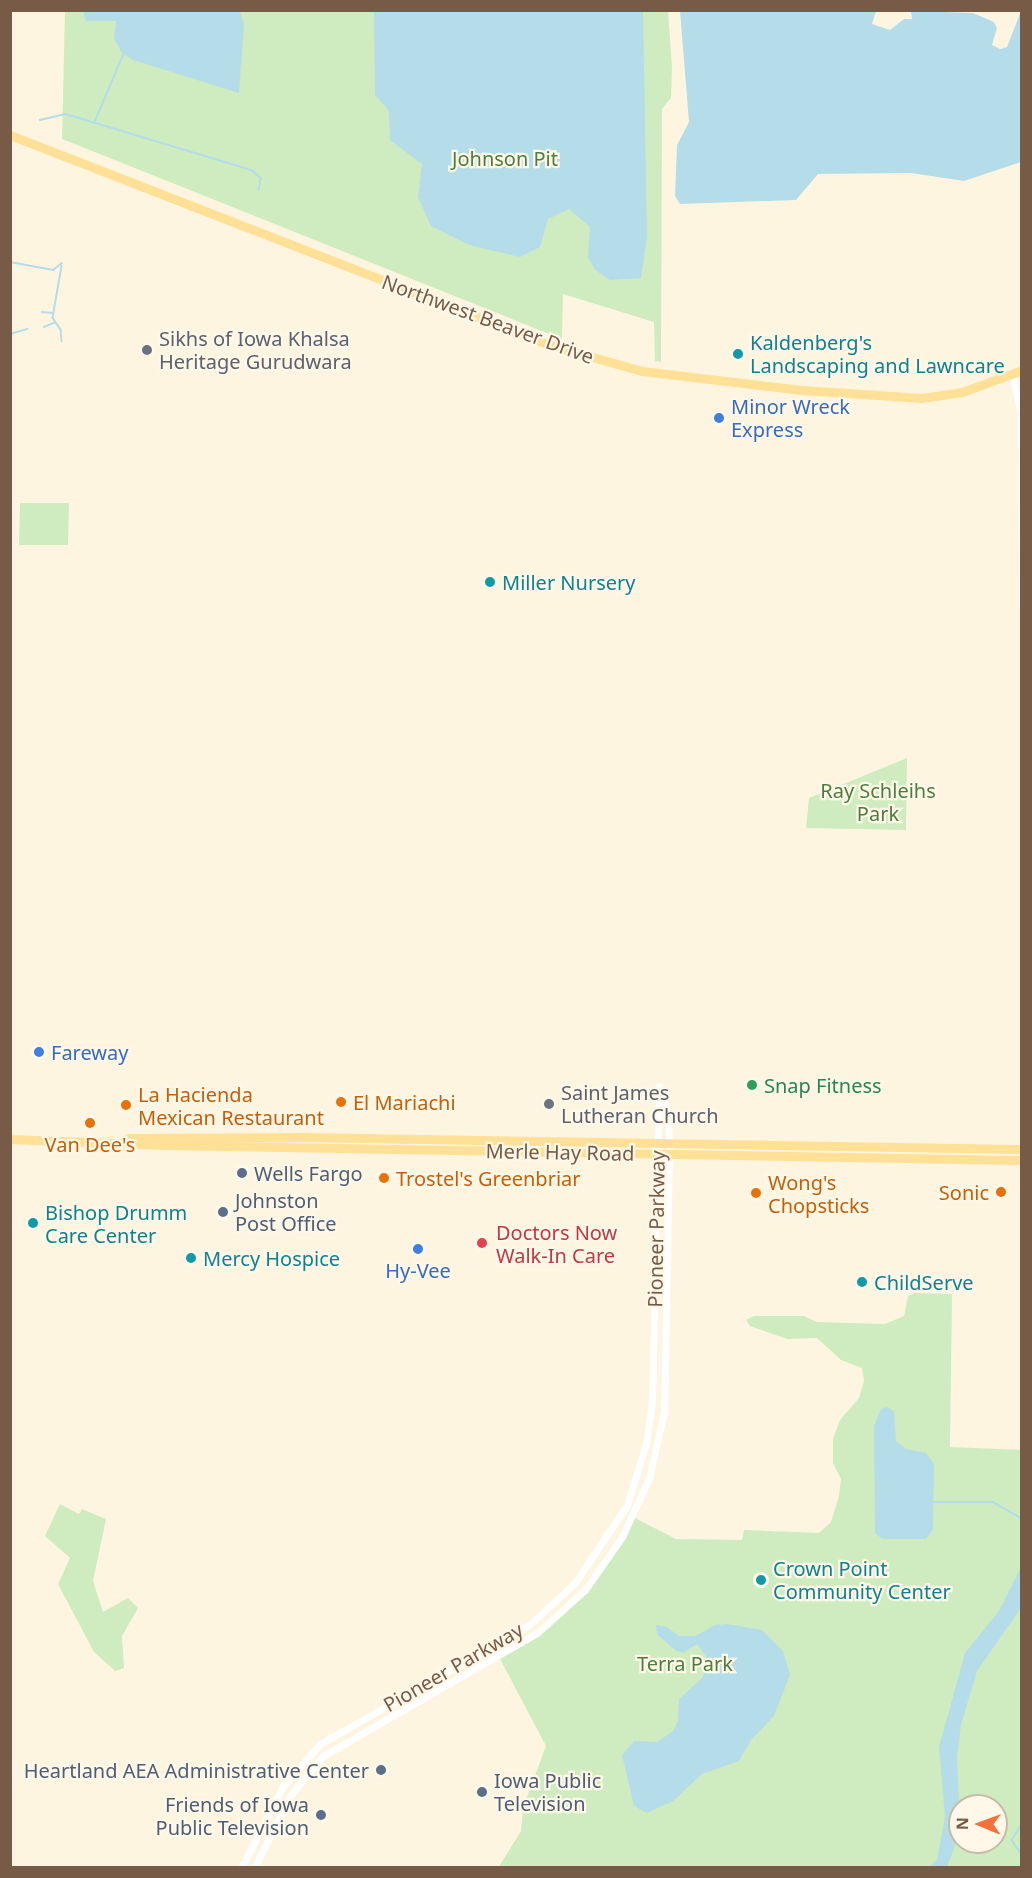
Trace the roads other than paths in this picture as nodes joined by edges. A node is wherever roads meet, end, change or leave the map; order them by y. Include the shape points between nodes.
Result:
1 (10, 135) edge
2 (1022, 370) edge
3 (1012, 374) junction
4 (1022, 605) edge
5 (10, 1139) edge
6 (99, 1141) junction
7 (657, 1143) junction
8 (669, 1144) junction
9 (1022, 1149) edge
10 (657, 1154) junction
11 (669, 1154) junction
12 (1022, 1160) edge
13 (241, 1868) edge
14 (254, 1868) edge

1 - 3 main road, Northwest Beaver Drive via 520,334 631,368 690,378 907,398 962,392
2 - 3 main road, Northwest Beaver Drive
3 - 4 street via 1021,413
5 - 6 main road, Merle Hay Road
6 - 7 main road, Merle Hay Road via 307,1137
6 - 10 main road, Merle Hay Road via 164,1146
7 - 8 main road, Merle Hay Road
7 - 8 street, Pioneer Parkway via 659,1086 668,1113
7 - 10 street, Pioneer Parkway
8 - 9 main road, Merle Hay Road
8 - 11 street, Pioneer Parkway
10 - 11 main road, Merle Hay Road
10 - 13 street, Pioneer Parkway via 651,1411 635,1482 612,1532 575,1583 529,1625 320,1744 283,1785
11 - 12 main road, Merle Hay Road
11 - 14 street, Pioneer Parkway via 664,1412 649,1478 622,1537 585,1590 537,1634 323,1756 290,1796

